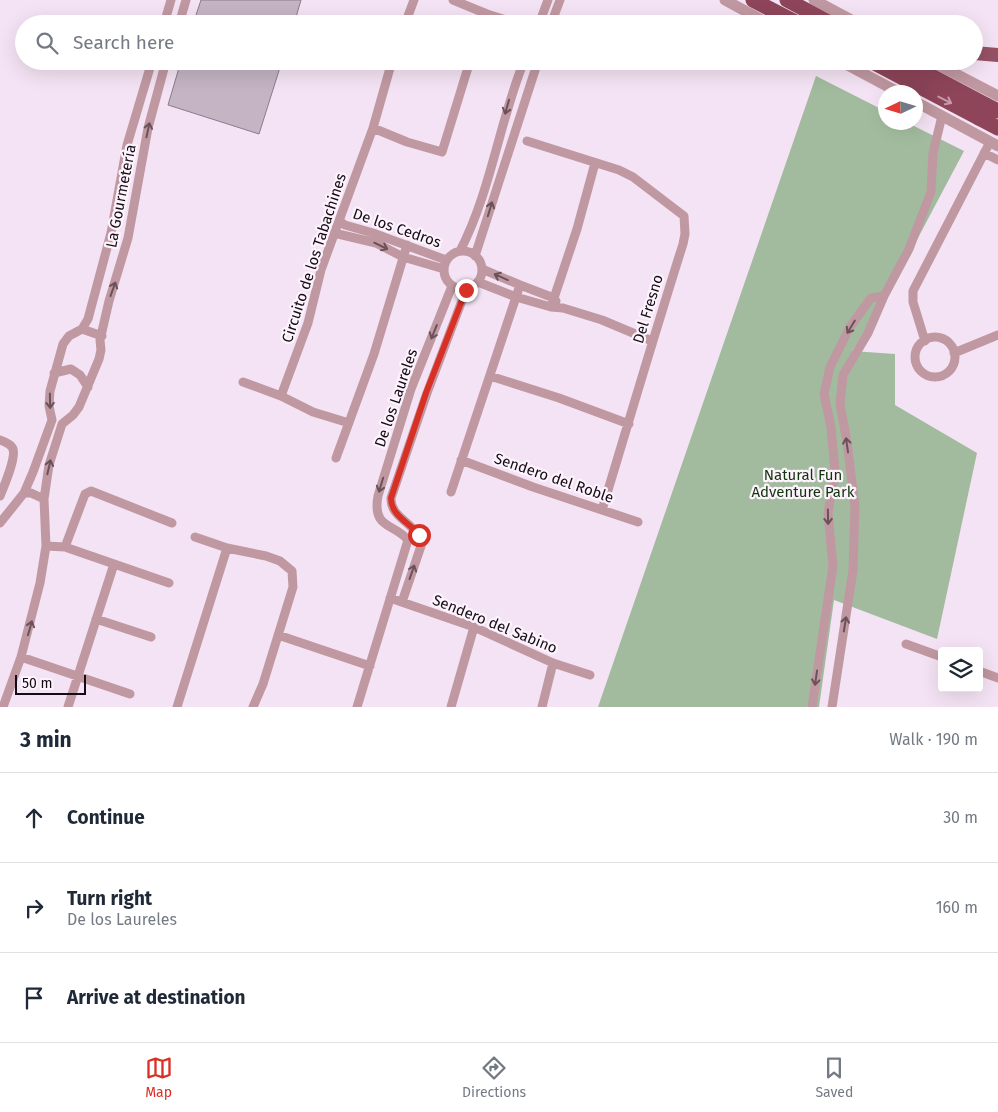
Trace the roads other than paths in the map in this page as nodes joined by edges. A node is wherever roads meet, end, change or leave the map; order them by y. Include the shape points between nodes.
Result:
1 (171, 0) edge
2 (186, 0) edge
3 (414, 0) edge
4 (454, 0) edge
5 (548, 0) edge
6 (560, 0) edge
7 (725, 0) edge
8 (753, 0) edge
9 (787, 0) edge
10 (814, 0) edge
11 (487, 14) joint
12 (167, 15) edge
13 (182, 15) edge
14 (408, 15) edge
15 (490, 15) edge
16 (543, 15) edge
17 (555, 15) edge
18 (752, 15) edge
19 (782, 15) edge
20 (815, 15) edge
21 (842, 15) edge
22 (983, 54) edge
23 (998, 55) edge
24 (149, 70) edge
25 (164, 70) edge
26 (389, 70) edge
27 (467, 70) edge
28 (520, 70) edge
29 (535, 70) edge
30 (857, 70) edge
31 (894, 70) edge
32 (920, 70) edge
33 (949, 70) edge
34 (885, 85) edge
35 (980, 86) junction
36 (512, 90) junction
37 (526, 95) junction
38 (923, 106) edge
39 (990, 107) edge
40 (942, 116) junction
41 (963, 127) junction
42 (372, 128) junction
43 (998, 128) edge
44 (527, 141) dead end
45 (994, 144) edge
46 (984, 153) junction
47 (998, 160) edge
48 (595, 162) junction
49 (339, 221) junction
50 (334, 233) junction
51 (407, 245) junction
52 (460, 251) junction
53 (476, 256) junction
54 (404, 257) junction
55 (445, 264) junction
56 (482, 269) junction
57 (478, 282) junction
58 (520, 285) junction
59 (452, 286) junction
60 (466, 290) junction
61 (884, 296) junction
62 (516, 297) junction
63 (552, 302) junction
64 (82, 329) junction
65 (102, 336) junction
66 (998, 336) edge
67 (652, 340) junction
68 (925, 341) junction
69 (954, 353) junction
70 (54, 374) junction
71 (490, 376) junction
72 (243, 382) dead end
73 (88, 387) junction
74 (281, 396) junction
75 (349, 423) junction
76 (629, 424) junction
77 (0, 440) edge
78 (336, 458) dead end
79 (461, 460) junction
80 (451, 492) dead end
81 (24, 493) junction
82 (0, 496) edge
83 (44, 499) junction
84 (602, 510) junction
85 (638, 522) dead end
86 (0, 523) edge
87 (172, 523) dead end
88 (195, 537) dead end
89 (46, 546) junction
90 (65, 547) junction
91 (227, 548) junction
92 (114, 564) junction
93 (169, 583) dead end
94 (390, 598) junction
95 (402, 602) junction
96 (96, 619) junction
97 (474, 627) junction
98 (278, 635) junction
99 (151, 637) dead end
100 (906, 644) dead end
101 (938, 656) edge
102 (21, 657) junction
103 (553, 662) junction
104 (370, 666) junction
105 (983, 672) edge
106 (590, 674) dead end
107 (78, 676) junction
108 (998, 678) edge
109 (130, 694) dead end
110 (3, 707) edge
111 (68, 707) edge
112 (176, 707) edge
113 (253, 707) edge
114 (357, 707) edge
115 (451, 707) edge
116 (542, 707) edge
117 (812, 707) edge
118 (832, 707) edge

1 - 12 street
2 - 13 street
3 - 14 street
4 - 11 street
5 - 16 street
6 - 17 street
7 - 18 street
8 - 19 highway
9 - 20 highway
10 - 21 street
11 - 15 street
22 - 23 main road
24 - 64 street, La Gourmetería via 127,145 103,266 88,319
65 -> 25 street, La Gourmetería via 128,238 148,128
26 - 42 street, Circuito de los Tabachines
27 - 42 street via 442,152
28 - 36 street
29 - 37 street
30 - 34 street
31 -> 39 highway
32 - 39 highway
33 - 35 street
35 - 39 street
35 - 41 street via 994,101 994,116 984,127 970,130
36 - 37 street
36 -> 52 street via 478,211
53 -> 37 street
38 - 40 street
39 - 43 highway, bridge
40 - 41 street
40 - 61 street via 933,153 931,192 910,249
41 - 45 street
42 - 49 street, Circuito de los Tabachines
44 - 48 street, Del Fresno
45 - 46 street
46 - 47 street
46 - 68 street via 913,291
48 - 63 street
48 - 67 street, Del Fresno via 633,177 684,216 683,244
49 - 50 street, Circuito de los Tabachines
49 - 51 street, De los Cedros
50 -> 54 street, De los Cedros via 376,243
50 - 74 street, Circuito de los Tabachines via 308,322
51 - 54 street
51 - 55 street, De los Cedros
52 - 53 street
52 - 55 street via 452,254
53 - 56 street
54 - 55 street, De los Cedros
54 - 75 street
55 - 59 street via 444,276
56 - 57 street
58 -> 56 street
57 - 60 street
57 - 62 street
58 - 62 street
58 - 63 street
59 - 60 street
59 -> 94 street, De los Laureles via 411,389 376,506 382,521 408,540
95 -> 60 street, De los Laureles via 422,543 414,529 395,514 391,498 426,393
61 -> 117 street via 871,298 850,328 830,367 824,394 835,471 828,513 833,566
118 -> 61 street via 853,561 855,507 840,404 843,375 868,334
62 - 63 street
62 - 71 street
63 - 67 street
64 - 65 street
64 - 70 street via 69,336 63,344
65 - 73 street, La Gourmetería via 100,359
66 - 69 street
67 - 76 street, Del Fresno
68 - 69 street via 941,339 950,344
68 - 69 street via 917,349 916,360 926,375 937,377 947,373 954,364
70 - 73 street via 71,369
70 -> 81 street via 49,406 52,420
71 - 76 street
71 - 79 street
72 - 74 street
83 -> 73 street, La Gourmetería via 49,465 62,424 74,415
74 - 75 street via 313,412
75 - 78 street
76 - 84 street, Del Fresno
77 - 82 street via 8,443 13,458
79 - 80 street
79 - 84 street, Sendero del Roble
81 - 83 street via 31,492
81 - 86 street
83 - 89 street, La Gourmetería
84 - 85 street, Sendero del Roble
87 - 90 street via 91,492 85,494
88 - 91 street
89 - 90 street
102 -> 89 street, La Gourmetería via 37,600
90 - 92 street
91 - 98 street via 266,556 280,561 292,571 293,587
91 - 112 street
92 - 93 street
92 - 96 street
94 - 95 street, Sendero del Sabino
94 - 104 street
95 - 97 street, Sendero del Sabino
96 - 99 street
96 - 107 street
97 - 103 street, Sendero del Sabino
97 - 115 street
98 - 104 street
98 - 113 street
100 - 101 street
102 - 107 street
102 - 110 street, La Gourmetería
103 - 106 street, Sendero del Sabino
103 - 116 street
104 - 114 street
105 - 108 street
107 - 109 street
107 - 111 street

